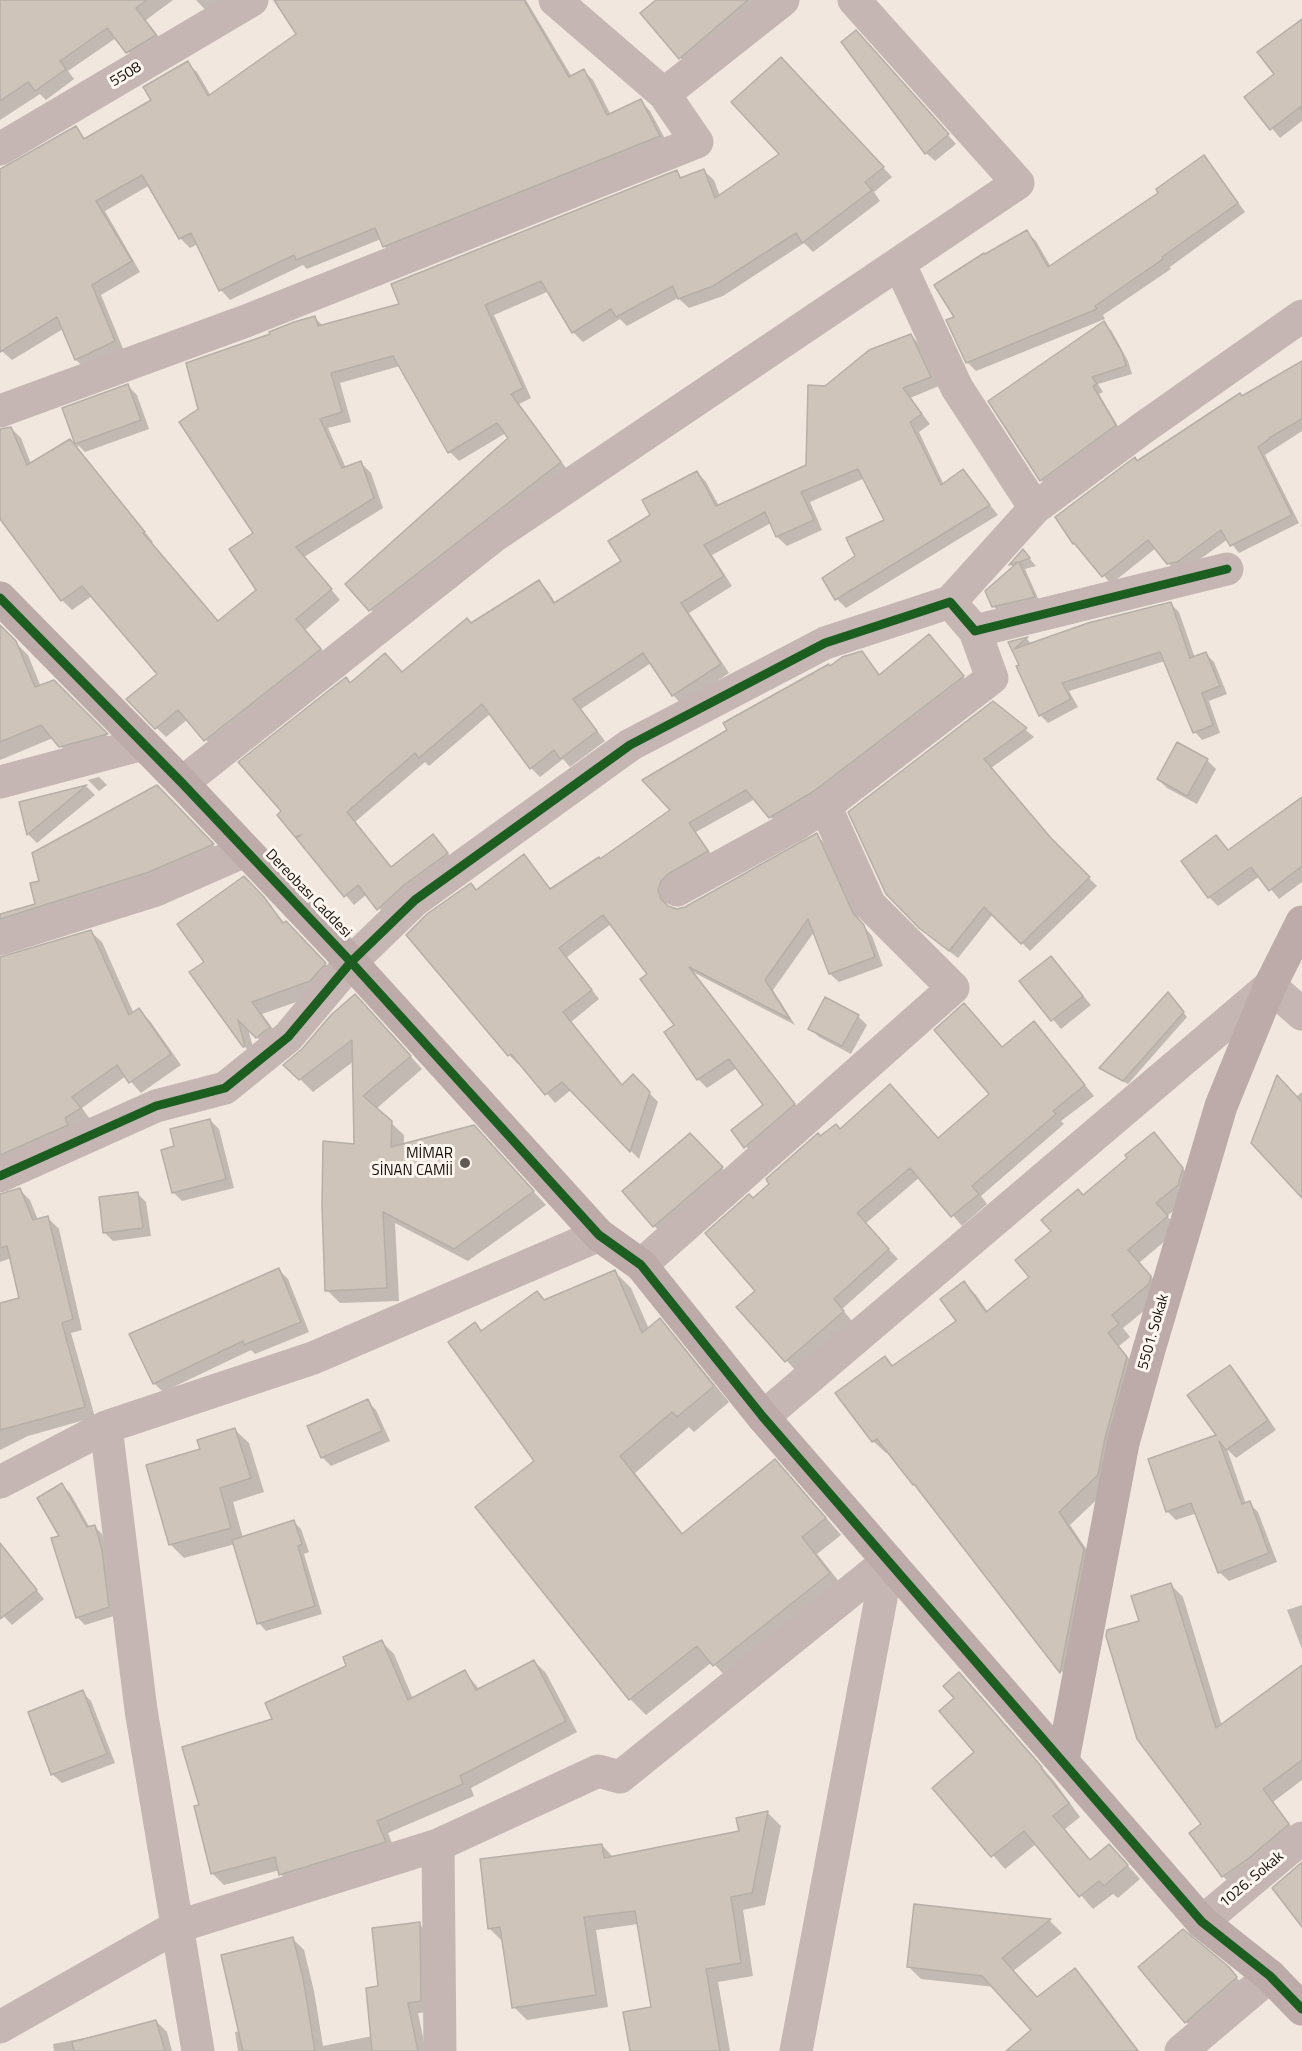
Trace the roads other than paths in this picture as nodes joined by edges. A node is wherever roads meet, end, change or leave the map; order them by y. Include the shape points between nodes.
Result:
1 (252, 0) edge
2 (555, 0) edge
3 (783, 0) edge
4 (854, 0) edge
5 (664, 94) junction
6 (0, 149) edge
7 (899, 263) junction
8 (1302, 316) edge
9 (0, 411) edge
10 (1035, 508) junction
11 (1227, 569) dead end
12 (950, 602) junction
13 (4, 609) edge
14 (975, 631) junction
15 (143, 744) junction
16 (0, 782) edge
17 (182, 783) junction
18 (825, 806) junction
19 (245, 851) junction
20 (677, 890) dead end
21 (1302, 922) edge
22 (0, 939) edge
23 (351, 962) junction
24 (1270, 986) junction
25 (1302, 1014) edge
26 (0, 1176) edge
27 (599, 1235) junction
28 (640, 1265) junction
29 (763, 1417) junction
30 (106, 1427) junction
31 (0, 1482) edge
32 (888, 1561) junction
33 (1063, 1760) junction
34 (1302, 1838) edge
35 (438, 1845) junction
36 (1202, 1922) junction
37 (176, 1927) junction
38 (1270, 1976) junction
39 (1302, 2009) edge
40 (0, 2027) edge
41 (198, 2051) edge
42 (440, 2051) edge
43 (796, 2051) edge
44 (1181, 2051) edge

1 - 6 street, 5508
2 - 5 street
3 - 5 street
4 - 7 street via 1018,183
5 - 9 street via 698,142 246,321
7 - 10 street via 957,388
7 - 17 street via 494,536
8 - 10 street
10 - 12 street
11 - 14 street
12 - 14 street
12 - 23 street via 825,644 630,745 416,900
13 - 15 street, Dereobası Caddesi
14 - 18 street via 992,678
15 - 16 street
15 - 17 street, Dereobası Caddesi
17 - 19 street, Dereobası Caddesi
18 - 20 street
18 - 28 street via 870,905 953,988
19 - 22 street via 156,890
19 - 23 street, Dereobası Caddesi
21 - 24 street, 5501. Sokak
23 - 26 street via 288,1037 225,1088 156,1106
23 - 27 street, Dereobası Caddesi
24 - 25 street
24 - 29 street
24 - 33 street, 5501. Sokak via 1221,1106 1123,1443
27 - 28 street, Dereobası Caddesi
27 - 30 street via 313,1358
28 - 29 street, Dereobası Caddesi
29 - 32 street, Dereobası Caddesi
30 - 31 street
30 - 37 street via 141,1710
32 - 33 street, Dereobası Caddesi
32 - 35 street via 620,1777 598,1771
32 - 43 street
33 - 36 street, Dereobası Caddesi
34 - 36 street, 1026. Sokak
35 - 37 street
35 - 42 street
36 - 38 street, Dereobası Caddesi
37 - 40 street
37 - 41 street
38 - 39 street, Dereobası Caddesi
38 - 44 street

